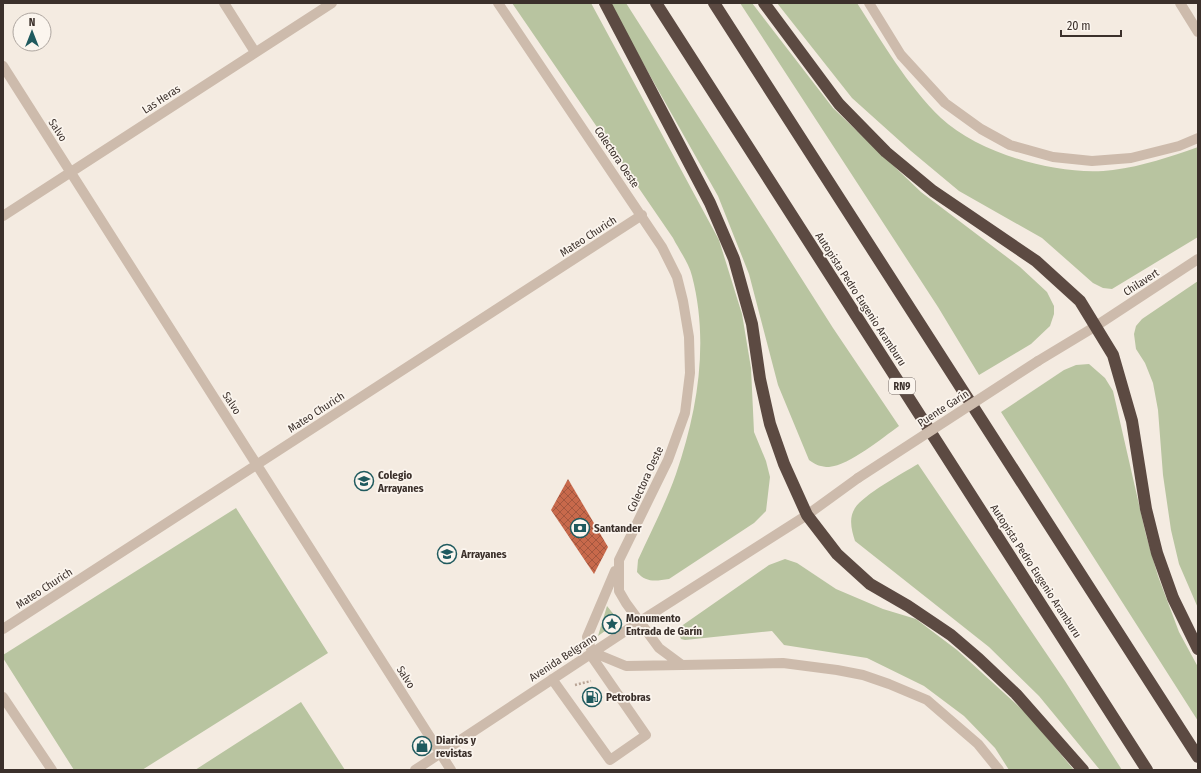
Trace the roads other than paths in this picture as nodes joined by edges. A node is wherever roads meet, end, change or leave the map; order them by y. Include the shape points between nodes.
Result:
1 (224, 3) edge
2 (332, 3) edge
3 (498, 3) edge
4 (605, 3) edge
5 (656, 3) edge
6 (714, 3) edge
7 (764, 3) edge
8 (868, 3) edge
9 (1180, 3) edge
10 (1198, 32) edge
11 (255, 52) junction
12 (3, 66) edge
13 (1198, 138) edge
14 (71, 173) junction
15 (642, 215) junction
16 (3, 216) edge
17 (1198, 259) edge
18 (1096, 326) junction
19 (257, 465) junction
20 (807, 515) junction
21 (619, 560) junction
22 (638, 622) junction
23 (3, 629) edge
24 (1198, 649) edge
25 (591, 653) junction
26 (682, 665) junction
27 (552, 679) junction
28 (3, 697) edge
29 (440, 753) junction
30 (1198, 757) edge
31 (52, 770) edge
32 (414, 770) edge
33 (451, 770) edge
34 (998, 770) edge
35 (1083, 770) edge
36 (1147, 770) edge

1 - 11 street
2 - 11 street, Las Heras
3 - 15 street, Colectora Oeste
4 - 20 highway via 710,203 734,259 752,324 770,424
5 - 36 highway, Autopista Pedro Eugenio Aramburu / RN9
6 - 30 highway
7 - 18 highway via 838,104 886,152 933,191 1036,261 1080,301
8 - 13 street via 901,55 945,103 981,129 1010,145 1053,157 1092,161 1132,158 1179,146
9 - 10 street
11 - 14 street, Las Heras
12 - 14 street, Salvo
14 - 16 street, Las Heras
14 - 19 street, Salvo
15 - 19 street, Mateo Churich
15 - 21 street, Colectora Oeste via 677,277 689,337 690,374 685,413 668,460
17 - 18 street, Chilavert
18 - 20 street, Puente Garín, bridge via 858,478
18 - 24 highway via 1113,355 1132,421 1146,509 1157,552 1173,598
19 - 23 street, Mateo Churich
19 - 29 street, Salvo
20 - 22 street, Avenida Belgrano
20 - 35 highway via 837,554 870,584 951,635 979,659 1016,694
21 - 22 street, Colectora Oeste via 618,591
21 - 25 street via 587,637
22 - 25 street, Avenida Belgrano
22 - 26 street, Colectora Oeste via 659,648
25 - 26 street via 626,666
25 - 27 street, Avenida Belgrano
25 - 27 street via 646,735 610,760
26 - 34 street via 783,663 870,677 927,700 978,744
27 - 29 street, Avenida Belgrano
28 - 31 street
29 - 32 street, Avenida Belgrano
29 - 33 street, Salvo

